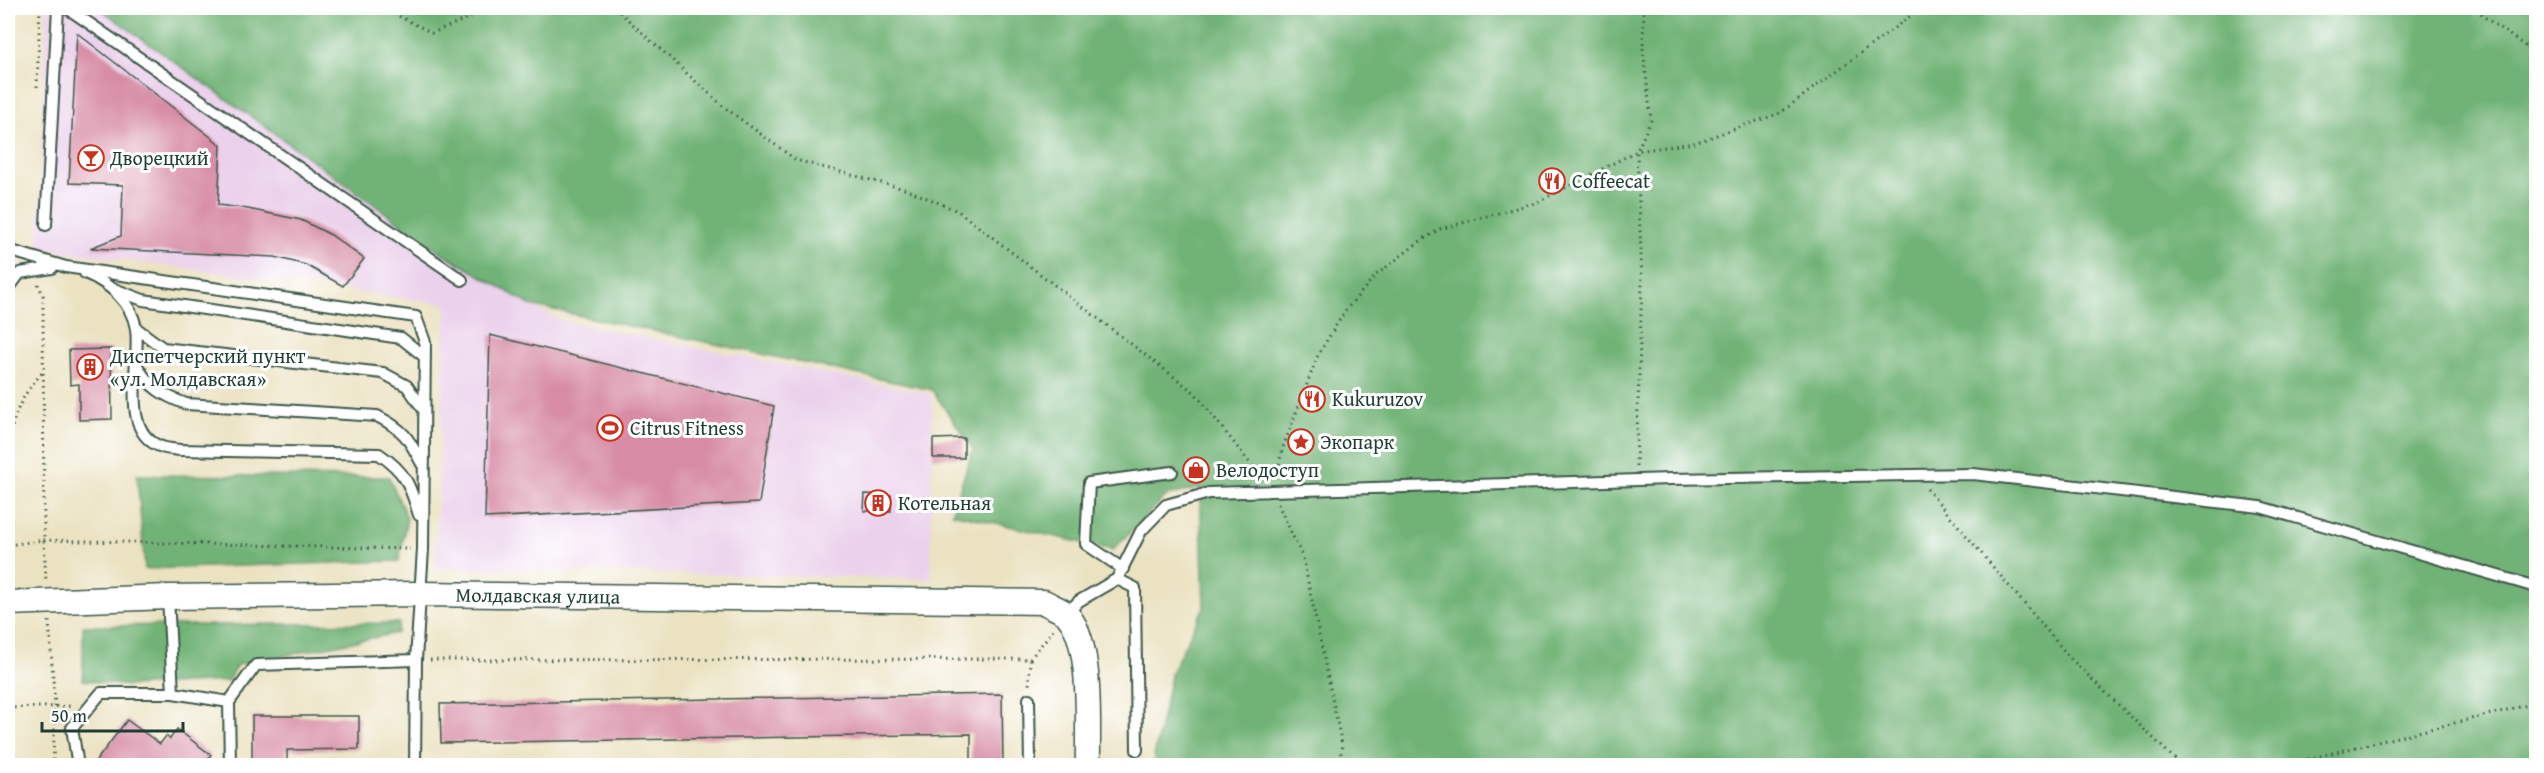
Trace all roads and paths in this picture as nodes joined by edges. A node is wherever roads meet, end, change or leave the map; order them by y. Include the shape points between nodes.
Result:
1 (40, 8) edge
2 (58, 8) edge
3 (66, 8) edge
4 (382, 8) edge
5 (493, 8) edge
6 (615, 8) edge
7 (1644, 8) edge
8 (1921, 8) edge
9 (2478, 8) edge
10 (2536, 54) edge
11 (37, 91) dead end
12 (1637, 151) junction
13 (46, 225) dead end
14 (8, 250) edge
15 (66, 267) junction
16 (32, 270) junction
17 (462, 280) dead end
18 (111, 287) junction
19 (8, 290) edge
20 (136, 328) junction
21 (425, 357) junction
22 (136, 364) junction
23 (44, 371) junction
24 (424, 410) junction
25 (8, 450) edge
26 (423, 467) junction
27 (1172, 472) dead end
28 (1915, 475) junction
29 (1635, 480) junction
30 (1273, 492) junction
31 (422, 524) junction
32 (44, 540) junction
33 (8, 545) edge
34 (423, 549) junction
35 (1120, 574) junction
36 (2536, 587) edge
37 (420, 594) junction
38 (168, 597) junction
39 (48, 601) junction
40 (8, 603) edge
41 (1066, 614) junction
42 (1030, 659) junction
43 (416, 660) junction
44 (173, 693) junction
45 (1029, 699) joint
46 (229, 702) junction
47 (2536, 704) edge
48 (55, 706) junction
49 (89, 707) junction
50 (8, 708) edge
51 (1137, 750) dead end
52 (2536, 762) edge
53 (53, 765) edge
54 (78, 765) edge
55 (230, 765) edge
56 (415, 765) edge
57 (1030, 765) edge
58 (1088, 765) edge
59 (1339, 765) edge
60 (2182, 765) edge
61 (2279, 765) edge
62 (2530, 765) edge

1 - 11 path
2 - 13 lane
3 - 17 lane
4 - 5 path via 432,33
6 - 30 path via 724,107 796,160 908,190 958,211 1195,393
7 - 12 path via 1643,48 1651,120
8 - 12 path via 1780,113 1694,143
9 - 10 path
12 - 29 path via 1642,282
12 - 30 path via 1538,202 1440,229 1376,275 1345,311 1318,355 1282,447
14 - 15 lane
15 - 16 lane
15 - 18 lane via 87,273
15 - 21 lane via 416,317 425,342
16 - 19 lane via 20,273
16 - 23 path via 43,295
18 - 20 lane via 127,304
18 - 21 lane via 143,300 401,338
20 - 22 lane
20 - 24 lane via 163,348 383,373 407,386
21 - 24 lane
22 - 26 lane via 145,381 164,396 186,404 377,416 398,427
22 - 31 lane via 136,420 144,437 162,447 379,454 396,465 410,483
23 - 25 path via 19,403
23 - 32 path
24 - 26 lane
26 - 31 lane
27 - 35 lane via 1089,483 1086,544
28 - 29 lane
28 - 36 lane via 1973,474 2260,507
28 - 60 path via 2071,659
29 - 30 lane
30 - 35 lane via 1209,493 1166,505 1141,531
30 - 59 path via 1303,558 1342,745
31 - 34 lane
32 - 33 path
32 - 34 path
32 - 39 path
34 - 37 lane
35 - 41 lane
35 - 51 lane via 1135,588
37 - 38 street, Молдавская улица
37 - 41 street, Молдавская улица via 1021,600 1044,602
37 - 43 lane
38 - 39 street, Молдавская улица
38 - 44 lane
39 - 40 street, Молдавская улица
39 - 48 path
41 - 42 path
41 - 58 street via 1080,639 1086,669
42 - 43 path
42 - 45 path
43 - 46 lane via 256,665
43 - 56 lane
44 - 46 lane
44 - 49 lane via 101,693
45 - 57 lane
46 - 55 lane
47 - 61 path
48 - 49 path
48 - 50 path
48 - 53 path
49 - 54 lane via 72,728
52 - 62 path

